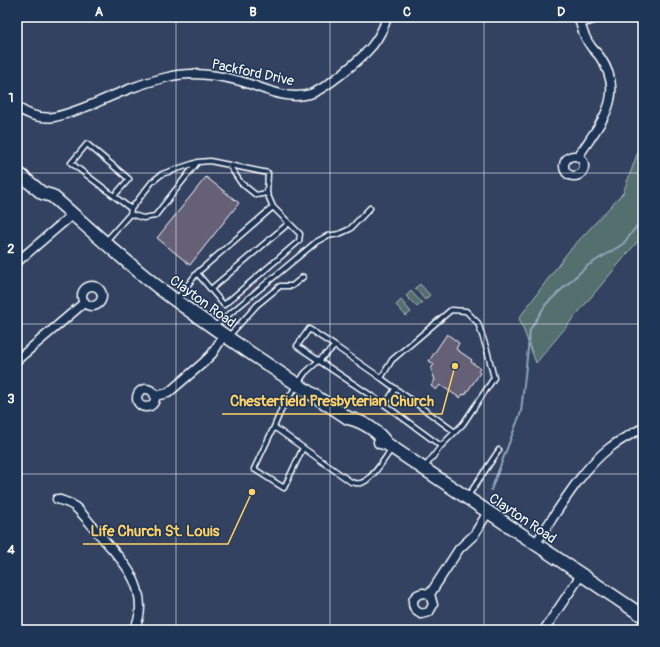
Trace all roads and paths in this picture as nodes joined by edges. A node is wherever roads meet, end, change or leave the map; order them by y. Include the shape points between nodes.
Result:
1 (387, 17) edge
2 (601, 17) edge
3 (579, 20) edge
4 (17, 107) edge
5 (578, 157) dead end
6 (17, 162) edge
7 (196, 163) junction
8 (229, 165) junction
9 (17, 172) edge
10 (267, 193) junction
11 (52, 196) junction
12 (114, 196) junction
13 (273, 207) junction
14 (370, 208) dead end
15 (131, 212) junction
16 (73, 214) junction
17 (289, 223) junction
18 (105, 242) junction
19 (17, 262) edge
20 (197, 273) junction
21 (303, 277) dead end
22 (211, 289) junction
23 (175, 300) junction
24 (85, 302) dead end
25 (214, 328) junction
26 (226, 336) junction
27 (335, 346) junction
28 (17, 360) edge
29 (318, 361) junction
30 (381, 378) junction
31 (298, 385) junction
32 (395, 389) junction
33 (155, 396) dead end
34 (385, 405) junction
35 (274, 427) junction
36 (643, 428) edge
37 (455, 432) junction
38 (390, 446) junction
39 (441, 446) junction
40 (303, 448) junction
41 (499, 450) dead end
42 (423, 469) junction
43 (466, 498) junction
44 (58, 499) dead end
45 (488, 512) junction
46 (535, 544) junction
47 (581, 574) junction
48 (430, 594) dead end
49 (643, 616) edge
50 (133, 630) edge
51 (544, 630) edge

1 - 4 street, Packford Drive via 381,33 371,47 324,87 310,94 283,94 241,81 190,74 169,76 141,84 55,117 37,117
2 - 3 street
3 - 5 street via 586,39 599,55 610,76 612,95 606,112
6 - 11 main road, Clayton Road via 47,187
7 - 8 lane via 210,161
7 - 15 lane via 162,174 152,182
7 - 15 lane via 155,216 143,218
8 - 10 lane via 241,183 256,195
8 - 10 lane via 268,173
9 - 11 main road, Clayton Road via 42,193
10 - 13 lane
11 - 16 main road, Clayton Road
12 - 12 lane via 72,163 86,144 129,179
12 - 15 lane
13 - 17 lane
13 - 20 lane
14 - 25 lane via 350,229 316,242
15 - 18 lane
16 - 18 main road, Clayton Road
16 - 19 street
17 - 22 lane
17 - 22 lane via 300,234 299,241 224,305
18 - 23 main road, Clayton Road
20 - 22 lane
20 - 23 lane
21 - 26 lane via 292,286 280,286
23 - 25 main road, Clayton Road
24 - 28 street
25 - 26 main road, Clayton Road
26 - 31 main road, Clayton Road
26 - 33 street via 203,363 168,393
27 - 29 lane
27 - 29 lane via 309,329 297,346
27 - 30 lane
29 - 31 lane
29 - 34 lane
30 - 32 lane
30 - 37 lane via 392,360 451,310 466,311 478,323 494,378
31 - 35 lane via 283,406
31 - 38 main road, Clayton Road via 348,418 354,427 376,441
32 - 34 lane
32 - 37 lane
34 - 39 lane
35 - 40 lane
35 - 40 lane via 254,469 284,488
36 - 46 street via 608,449 585,471
37 - 39 lane
38 - 40 lane via 377,469 366,481 359,484 351,482
38 - 42 main road, Clayton Road
39 - 42 lane
41 - 43 lane
42 - 43 main road, Clayton Road
43 - 45 main road, Clayton Road
44 - 50 street via 74,506 132,574 140,600 140,613
45 - 46 main road, Clayton Road
45 - 48 street via 474,535 459,549
46 - 47 main road, Clayton Road
47 - 49 main road, Clayton Road
47 - 51 street

